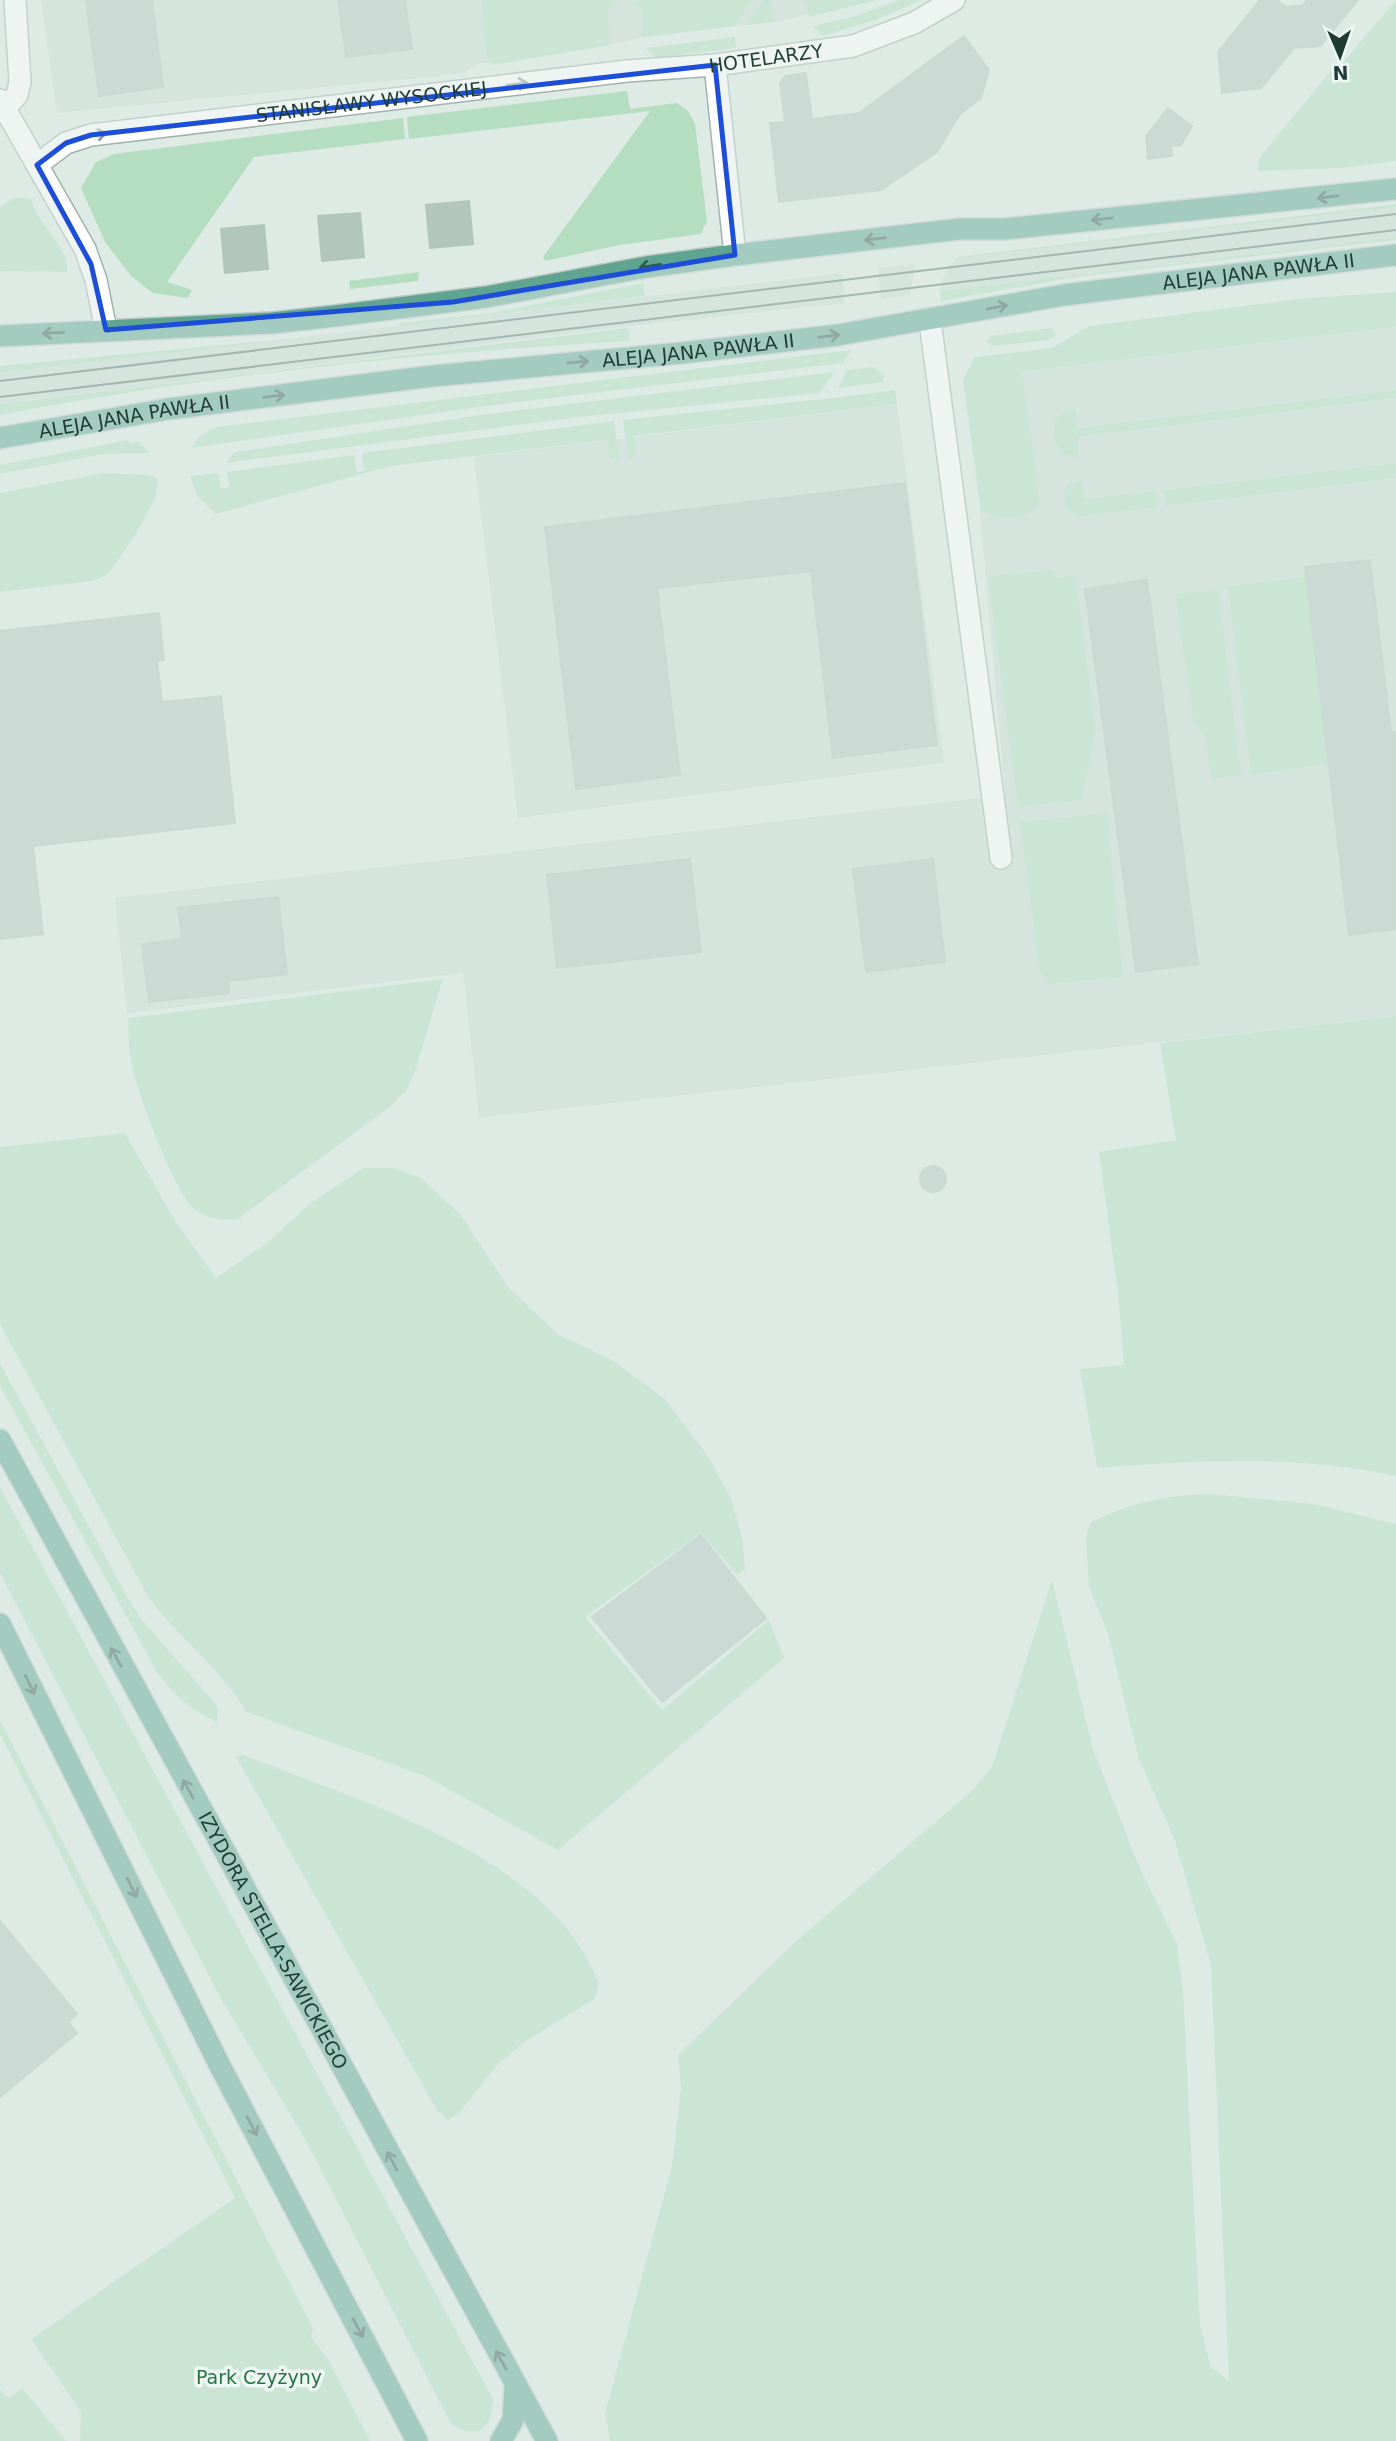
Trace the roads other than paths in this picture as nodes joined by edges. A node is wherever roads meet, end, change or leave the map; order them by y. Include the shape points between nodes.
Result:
1 (15, 0) edge
2 (954, 0) edge
3 (715, 65) junction
4 (3, 105) edge
5 (37, 165) junction
6 (1396, 189) edge
7 (736, 255) junction
8 (1396, 255) edge
9 (930, 321) junction
10 (106, 330) junction
11 (0, 336) edge
12 (0, 438) edge
13 (1001, 858) dead end
14 (0, 1430) edge
15 (5, 1448) edge
16 (0, 1624) edge
17 (514, 2385) junction
18 (418, 2437) edge
19 (501, 2441) edge
20 (547, 2441) edge

1 - 4 street via 20,82 18,94
2 - 3 street, HOTELARZY via 914,23 853,46
5 -> 3 street, STANISŁAWY WYSOCKIEJ via 66,143 95,135 614,72
3 - 7 street, HOTELARZY
4 - 5 street
5 - 10 street via 91,264
6 -> 7 main road via 1005,229 960,229
7 -> 10 main road via 428,305 272,323
9 -> 8 main road, ALEJA JANA PAWŁA II via 1064,295
12 -> 9 main road, ALEJA JANA PAWŁA II via 168,409 433,376 695,352
9 - 13 street
10 -> 11 main road
14 - 15 main road, IZYDORA STELLA-SAWICKIEGO
17 -> 15 main road, IZYDORA STELLA-SAWICKIEGO
16 -> 18 main road via 220,2066
17 - 19 main road via 513,2420
17 - 20 main road, IZYDORA STELLA-SAWICKIEGO

